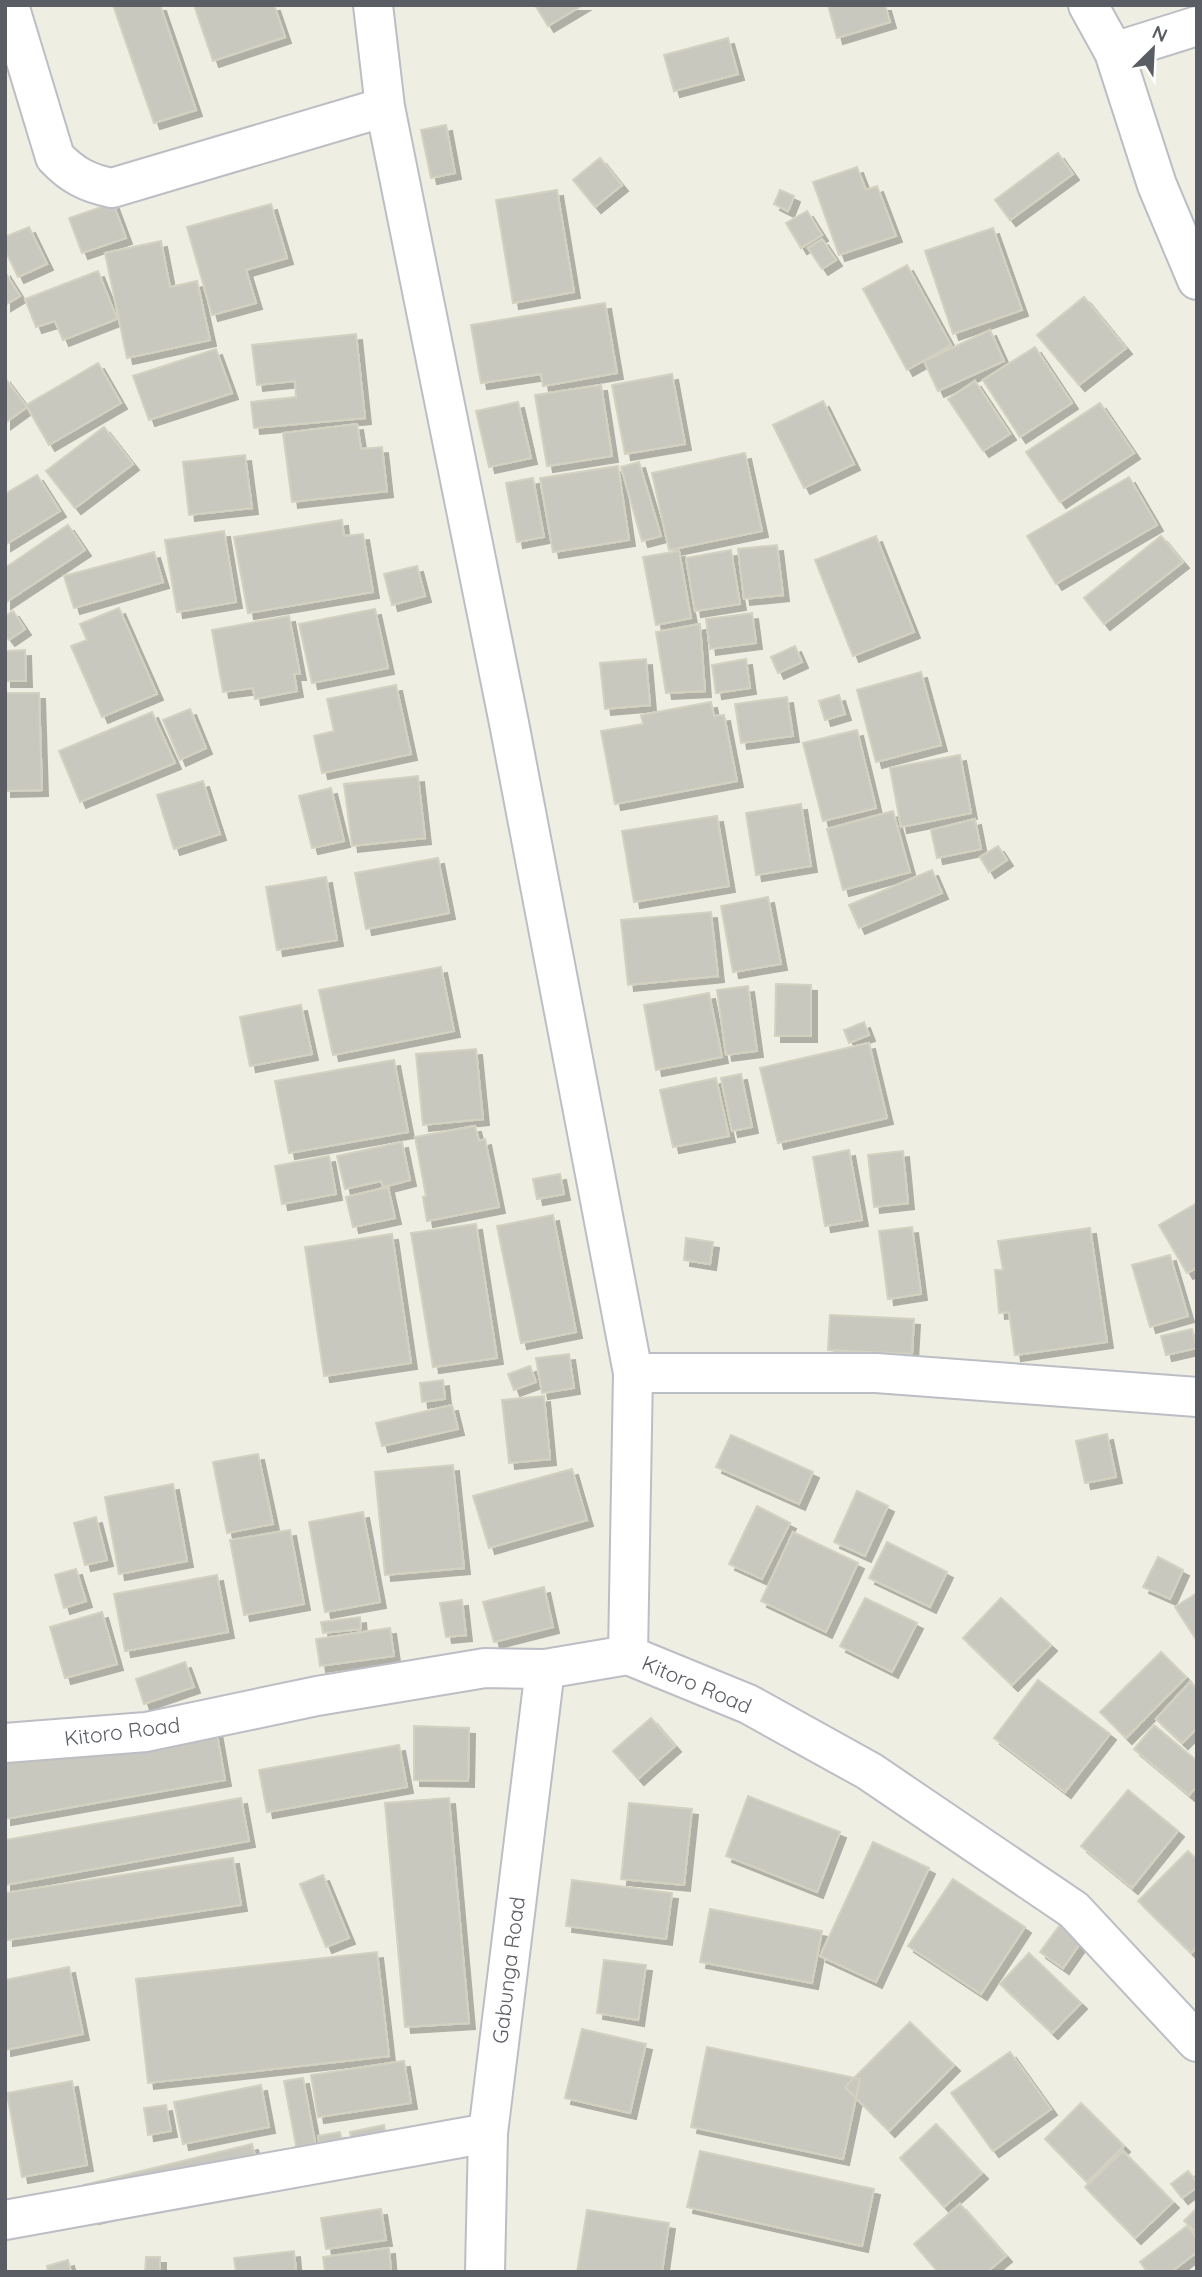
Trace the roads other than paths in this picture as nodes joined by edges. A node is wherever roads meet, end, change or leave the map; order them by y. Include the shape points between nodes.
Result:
1 (9, 5) edge
2 (373, 5) edge
3 (1088, 5) edge
4 (1197, 26) edge
5 (1114, 52) junction
6 (385, 107) junction
7 (1197, 280) edge
8 (633, 1373) junction
9 (1197, 1397) edge
10 (628, 1655) junction
11 (545, 1668) junction
12 (5, 1743) edge
13 (1197, 2042) edge
14 (488, 2133) junction
15 (5, 2220) edge
16 (485, 2272) edge

1 - 6 street via 55,157 90,184 112,188
2 - 6 street
3 - 5 street
4 - 5 street
5 - 7 street via 1157,185
6 - 8 street
8 - 9 street via 876,1373
8 - 10 street
10 - 11 street, Kitoro Road
10 - 13 street, Kitoro Road via 748,1704 869,1771 1017,1871 1074,1910
11 - 12 street, Kitoro Road via 485,1668 317,1696 145,1732
11 - 14 street, Gabunga Road
14 - 15 street
14 - 16 street, Gabunga Road

